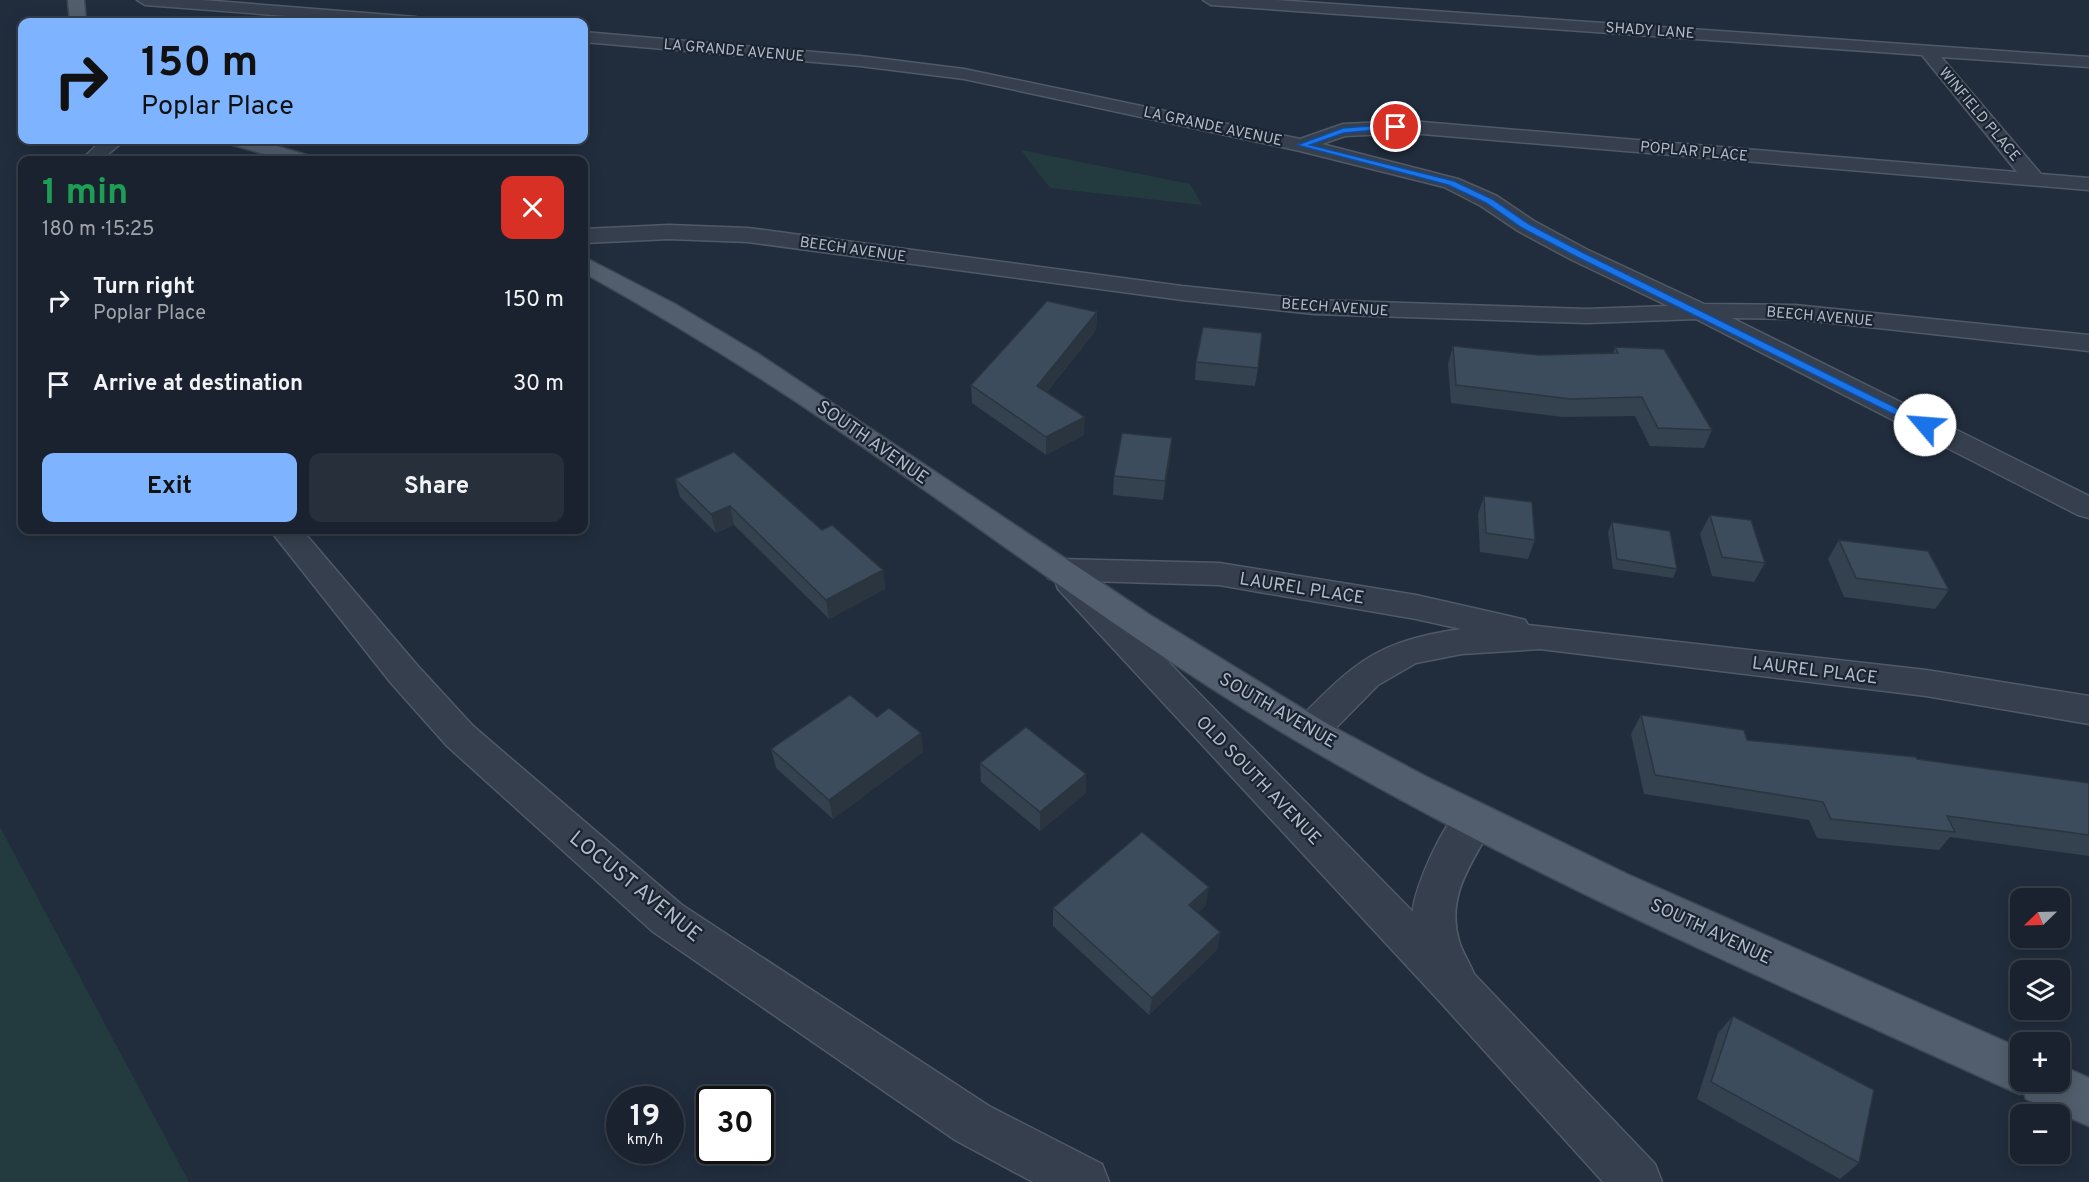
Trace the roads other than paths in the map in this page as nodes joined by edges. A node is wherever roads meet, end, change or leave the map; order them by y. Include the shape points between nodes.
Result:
1 (76, 0) edge
2 (145, 0) edge
3 (1211, 0) edge
4 (78, 18) edge
5 (367, 18) edge
6 (588, 37) edge
7 (1926, 49) junction
8 (2089, 62) edge
9 (110, 144) edge
10 (250, 144) edge
11 (1301, 145) junction
12 (96, 156) edge
13 (290, 156) edge
14 (2034, 179) junction
15 (2089, 184) edge
16 (588, 236) edge
17 (588, 266) edge
18 (1699, 311) junction
19 (2089, 343) edge
20 (2089, 508) edge
21 (288, 534) edge
22 (1059, 570) junction
23 (1540, 637) junction
24 (2089, 710) edge
25 (1311, 730) junction
26 (1475, 820) junction
27 (1459, 990) junction
28 (2010, 1066) edge
29 (2066, 1092) edge
30 (2089, 1102) edge
31 (1084, 1182) edge
32 (1637, 1182) edge

1 - 4 main road
2 - 5 street
3 - 7 street, SHADY LANE
6 - 11 street, LA GRANDE AVENUE via 964,74
7 - 8 street, SHADY LANE
7 - 14 street, WINFIELD PLACE
9 - 12 street
10 - 13 main road
11 - 14 street, POPLAR PLACE via 1343,130 1410,127
11 - 18 street, LA GRANDE AVENUE via 1451,183 1581,255
14 - 15 street, POPLAR PLACE
16 - 18 street, BEECH AVENUE via 669,232 748,235 1314,307 1587,316
17 - 22 main road, SOUTH AVENUE via 760,364
18 - 19 street, BEECH AVENUE via 1795,312
18 - 20 street, LA GRANDE AVENUE
21 - 31 street, LOCUST AVENUE via 460,736 667,918 972,1123
22 - 23 street, LAUREL PLACE via 1219,574 1416,607
22 - 25 main road, SOUTH AVENUE via 1217,675
22 - 27 street, OLD SOUTH AVENUE
23 - 24 street, LAUREL PLACE via 1926,683
23 - 25 street, LAUREL PLACE via 1433,646 1386,662 1349,691
25 - 26 main road, SOUTH AVENUE
26 - 27 street, OLD SOUTH AVENUE via 1444,868 1434,899 1437,939
26 - 28 main road, SOUTH AVENUE
27 - 32 street, OLD SOUTH AVENUE
29 - 30 main road

